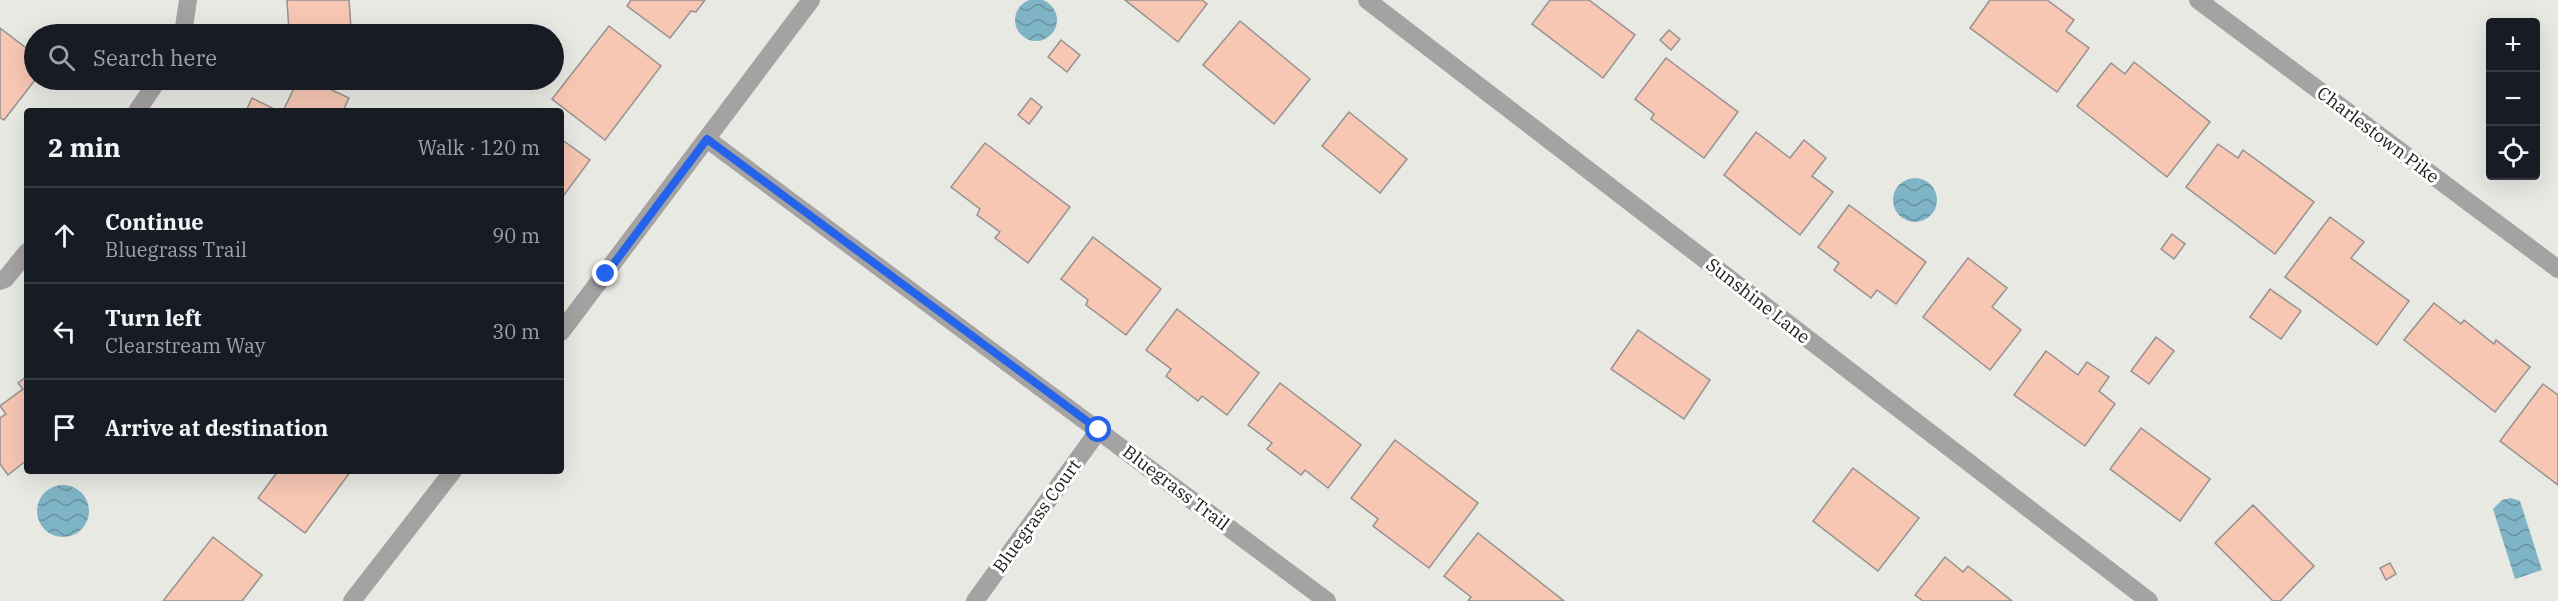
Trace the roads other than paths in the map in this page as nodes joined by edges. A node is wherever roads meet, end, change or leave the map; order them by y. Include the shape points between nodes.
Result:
1 (188, 0) edge
2 (811, 0) edge
3 (1367, 0) edge
4 (2198, 0) edge
5 (184, 24) edge
6 (151, 90) edge
7 (139, 108) edge
8 (707, 139) junction
9 (24, 256) edge
10 (2558, 268) edge
11 (0, 281) edge
12 (564, 328) edge
13 (1099, 430) junction
14 (451, 474) edge
15 (352, 601) edge
16 (975, 601) edge
17 (1327, 601) edge
18 (2149, 601) edge

1 - 5 street
2 - 8 street
3 - 18 street, Sunshine Lane
4 - 10 street, Charlestown Pike
6 - 7 street
8 - 12 street
8 - 13 street, Bluegrass Trail
9 - 11 street
13 - 16 street, Bluegrass Court
13 - 17 street, Bluegrass Trail
14 - 15 street

